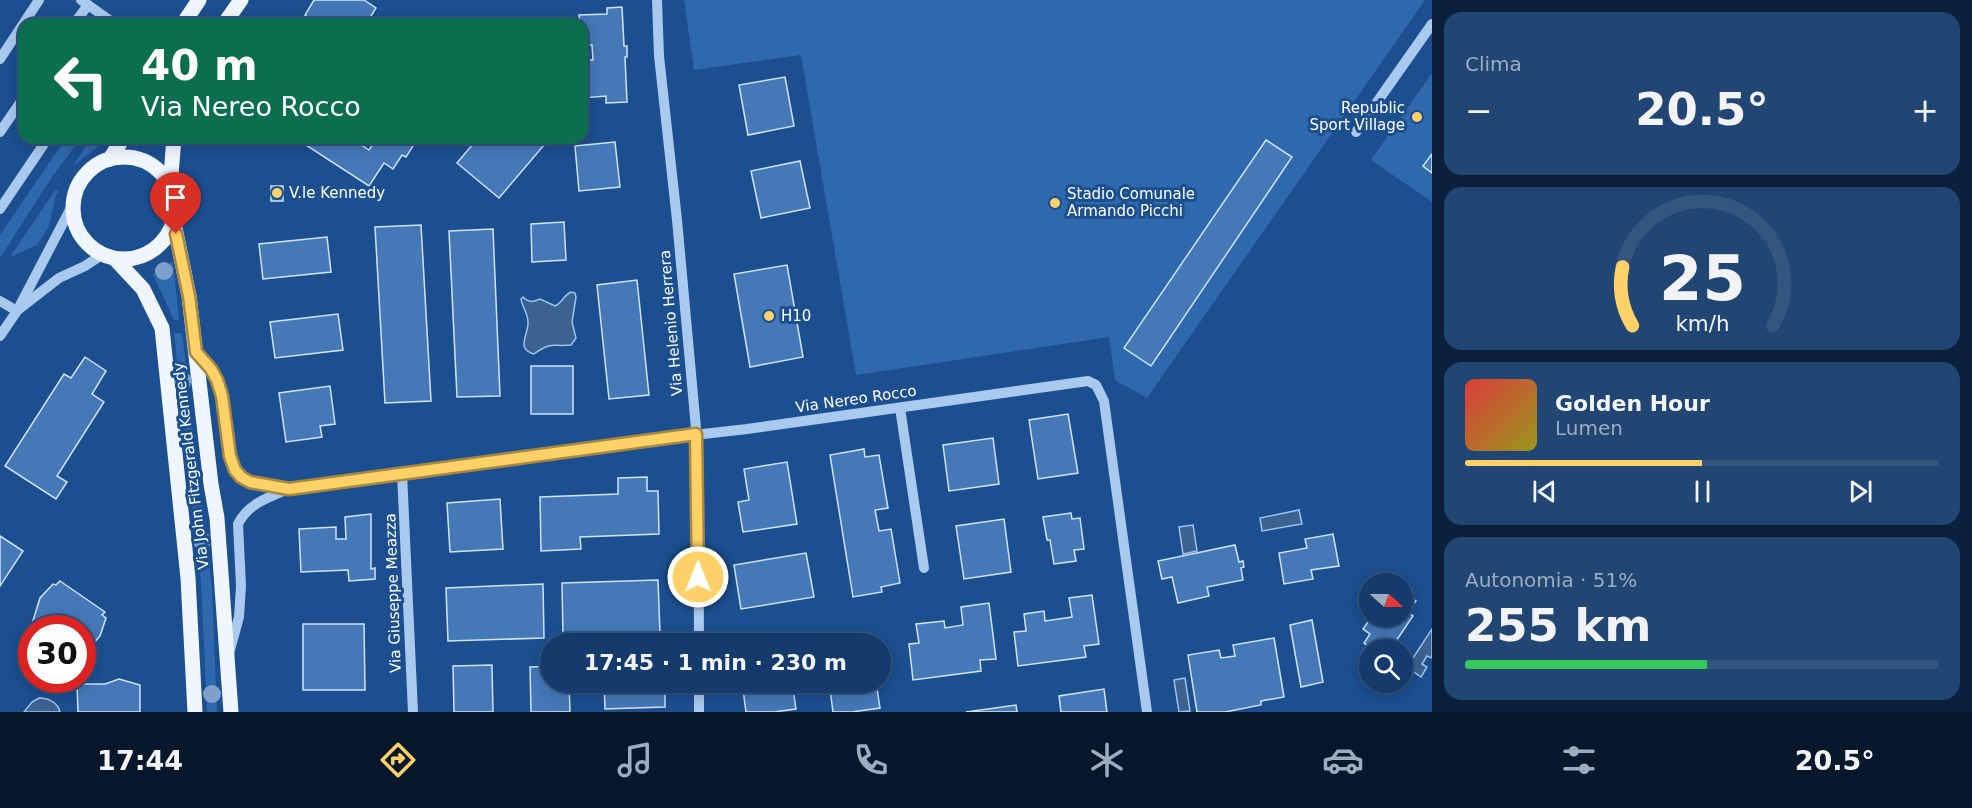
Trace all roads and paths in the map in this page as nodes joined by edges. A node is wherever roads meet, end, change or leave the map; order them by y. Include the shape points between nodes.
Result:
1 (39, 0) edge
2 (199, 0) edge
3 (241, 0) edge
4 (657, 0) edge
5 (84, 2) edge
6 (27, 18) edge
7 (77, 18) edge
8 (107, 18) edge
9 (187, 18) edge
10 (228, 18) edge
11 (1432, 24) edge
12 (18, 32) edge
13 (0, 59) edge
14 (18, 106) edge
15 (0, 132) edge
16 (1356, 132) dead end
17 (44, 144) edge
18 (119, 144) edge
19 (174, 144) edge
20 (110, 159) junction
21 (170, 187) junction
22 (73, 204) junction
23 (0, 209) edge
24 (173, 218) junction
25 (109, 256) junction
26 (0, 301) edge
27 (17, 311) junction
28 (0, 336) edge
29 (196, 352) junction
30 (900, 408) junction
31 (696, 434) junction
32 (402, 473) junction
33 (289, 489) junction
34 (924, 568) dead end
35 (699, 633) edge
36 (229, 670) junction
37 (699, 693) edge
38 (195, 712) edge
39 (231, 712) edge
40 (412, 712) edge
41 (699, 712) edge
42 (1147, 712) edge

1 - 6 street
2 - 9 main road
3 - 10 main road
4 - 31 street, Via Helenio Herrera via 659,56
5 - 7 street
5 - 8 street
11 - 16 street
12 - 13 street
14 - 15 street
17 - 23 street
18 - 20 main road
19 - 21 main road
20 - 21 main road via 138,159 151,165
20 - 22 main road via 98,164 81,181
21 - 24 main road
22 - 25 main road via 80,234 92,248
22 - 27 street
24 - 25 main road via 169,231 150,251 137,257
24 - 29 main road, Via John Fitzgerald Kennedy
25 - 27 street via 59,278
25 - 38 main road, Via John Fitzgerald Kennedy via 143,289 162,328 188,578
26 - 27 street
27 - 28 street
29 - 33 street, Via Nereo Rocco via 217,380 235,470 250,482
29 - 36 main road, Via John Fitzgerald Kennedy via 217,518
30 - 31 street, Via Nereo Rocco
30 - 34 street
30 - 42 street, Via Nereo Rocco via 1088,381 1096,385 1104,401
31 - 32 street, Via Nereo Rocco
31 - 35 street, Via Helenio Herrera
32 - 33 street, Via Nereo Rocco
32 - 40 street, Via Giuseppe Meazza
33 - 36 street, Via Nereo Rocco via 252,506 238,524 241,586
36 - 39 main road, Via John Fitzgerald Kennedy
37 - 41 street

